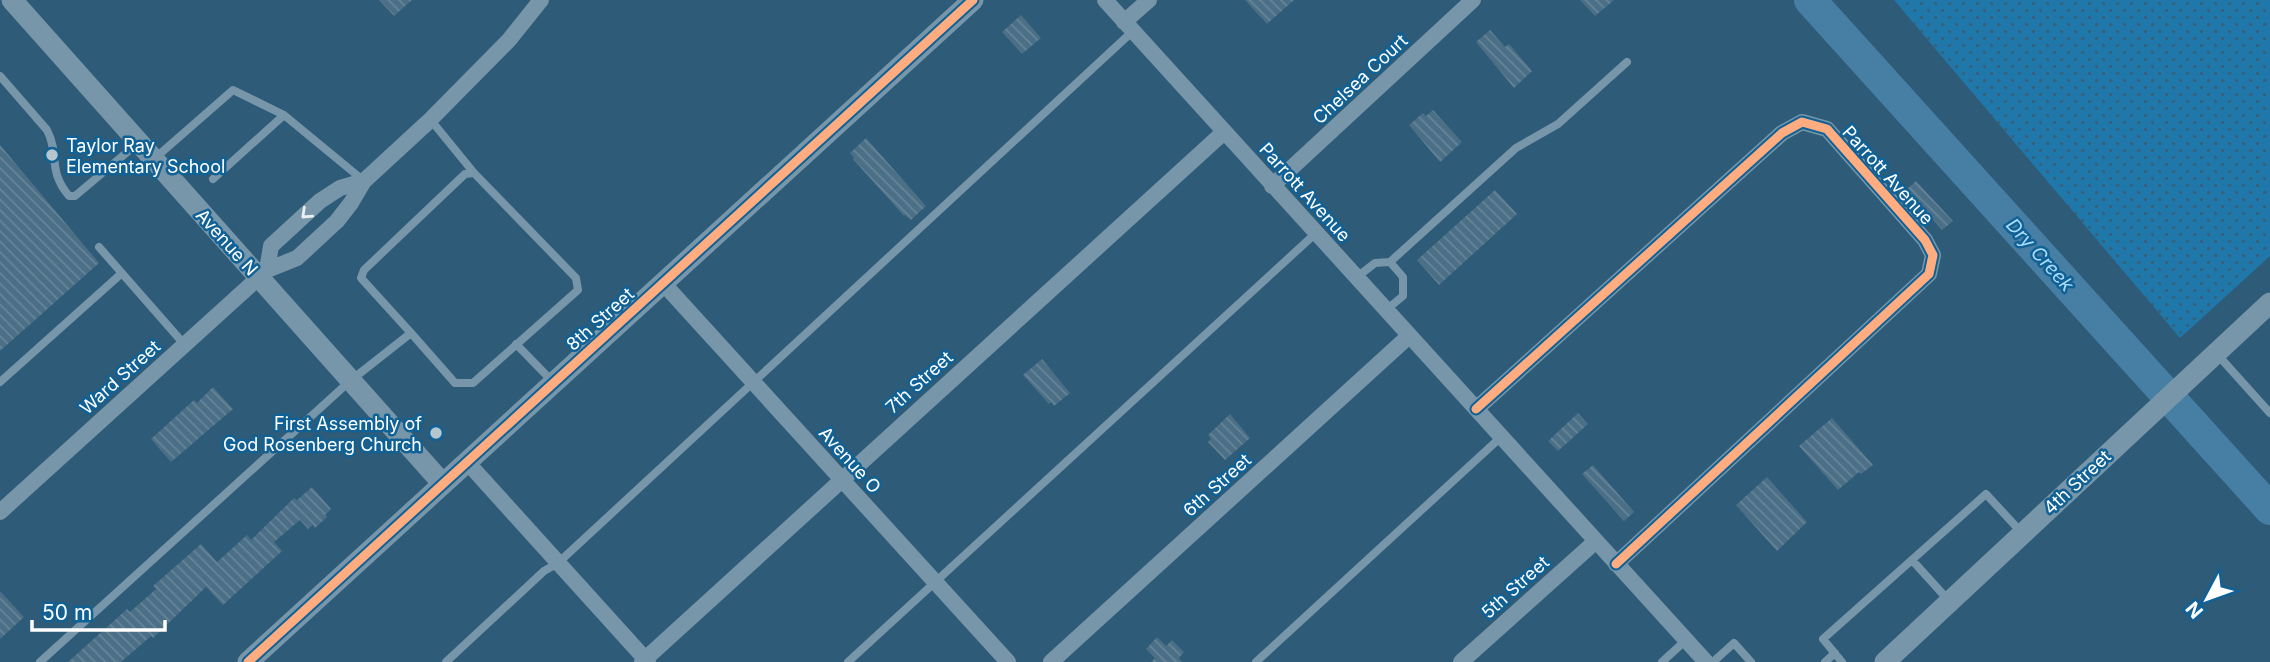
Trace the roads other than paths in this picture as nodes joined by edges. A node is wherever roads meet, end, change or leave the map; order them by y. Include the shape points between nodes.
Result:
1 (541, 0) edge
2 (973, 0) edge
3 (1105, 0) edge
4 (1149, 0) edge
5 (1473, 0) edge
6 (18, 2) edge
7 (1129, 26) junction
8 (1627, 62) dead end
9 (0, 76) edge
10 (284, 115) junction
11 (430, 119) junction
12 (1224, 132) junction
13 (139, 143) junction
14 (153, 159) junction
15 (474, 173) junction
16 (214, 179) dead end
17 (364, 181) junction
18 (1272, 186) junction
19 (1316, 233) junction
20 (99, 247) dead end
21 (1390, 262) junction
22 (122, 273) junction
23 (263, 274) junction
24 (1357, 278) junction
25 (663, 283) junction
26 (2270, 303) edge
27 (1386, 310) junction
28 (411, 334) junction
29 (1409, 336) junction
30 (184, 344) junction
31 (516, 344) junction
32 (2216, 353) junction
33 (351, 381) junction
34 (0, 382) edge
35 (554, 383) junction
36 (753, 383) junction
37 (1476, 410) junction
38 (2270, 413) edge
39 (1501, 437) junction
40 (467, 462) junction
41 (841, 478) junction
42 (443, 484) junction
43 (0, 512) edge
44 (2022, 534) junction
45 (1596, 541) junction
46 (1912, 560) junction
47 (558, 563) junction
48 (1616, 564) junction
49 (935, 582) junction
50 (1950, 601) junction
51 (1686, 640) junction
52 (1835, 653) junction
53 (645, 661) edge
54 (40, 662) edge
55 (248, 662) edge
56 (446, 662) edge
57 (848, 662) edge
58 (1008, 662) edge
59 (1051, 662) edge
60 (1256, 662) edge
61 (1461, 662) edge
62 (1662, 662) edge
63 (1706, 662) edge
64 (1713, 662) edge
65 (1751, 662) edge
66 (1825, 662) edge
67 (1842, 662) edge
68 (1885, 662) edge

1 - 11 street, Ward Street via 509,40
2 - 25 street, 8th Street
3 - 7 street, Parrott Avenue
4 - 7 street
5 - 18 street, Chelsea Court
6 - 13 street, Avenue N
7 - 12 street, Parrott Avenue
7 - 36 lane
8 - 21 lane via 1558,124 1516,148
9 - 13 lane via 47,130 56,177 69,196 75,197
10 - 14 lane via 233,90
10 - 16 lane
10 - 17 lane
11 - 15 lane
11 - 17 street, Ward Street
12 - 18 street, Parrott Avenue
12 - 41 street, 7th Street
13 - 14 street, Avenue N
14 - 23 street, Avenue N
15 - 28 lane via 465,174 363,270 361,278
15 - 31 lane via 576,278 578,290
17 - 23 street, Ward Street via 337,221 297,258
17 -> 23 street, Ward Street via 340,188 320,201 271,246
18 - 19 street, Parrott Avenue
19 - 24 street, Parrott Avenue
19 - 49 lane
20 - 22 lane
21 - 24 lane via 1375,263
21 - 27 lane via 1403,277 1403,296
22 - 30 lane
22 - 34 lane
23 - 30 street, Ward Street
23 - 33 street, Avenue N
24 - 27 street, Parrott Avenue
25 - 35 street, 8th Street
25 - 36 street, Avenue O
26 - 32 street, 4th Street
27 - 29 street, Parrott Avenue
28 - 31 lane via 456,383 473,383
28 - 33 lane
29 - 37 street, Parrott Avenue
29 - 59 street, 6th Street
30 - 43 street, Ward Street
31 - 35 lane
32 - 38 lane
32 - 44 street, 4th Street
33 - 42 street, Avenue N
33 - 54 lane
35 - 40 street, 8th Street
36 - 41 street, Avenue O
36 - 47 lane
37 - 39 street, Parrott Avenue
37 - 48 street, Parrott Avenue via 1782,133 1802,122 1827,129 1925,240 1933,255 1929,274
39 - 45 street, Parrott Avenue
39 - 60 lane
40 - 42 street, 8th Street
40 - 47 street
41 - 49 street, Avenue O
41 - 53 street, 7th Street
42 - 55 street, 8th Street
44 - 46 lane via 1986,494
44 - 50 street, 4th Street
45 - 48 street, Parrott Avenue
45 - 61 street, 5th Street
46 - 50 lane
46 - 52 lane via 1823,639
47 - 53 street
47 - 56 lane
48 - 51 street, Parrott Avenue
49 - 57 lane
49 - 58 street, Avenue O
50 - 68 street, 4th Street
51 - 62 lane
51 - 63 street, Parrott Avenue
52 - 66 lane
52 - 67 lane
64 - 65 lane via 1734,643

